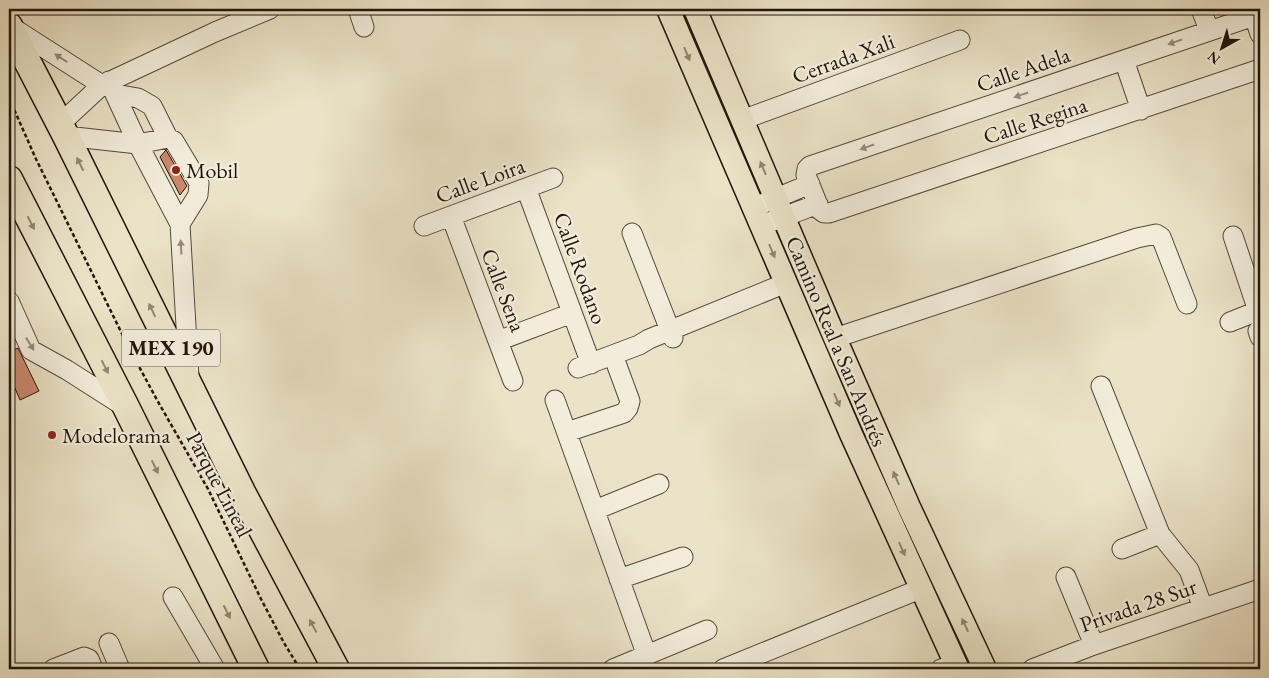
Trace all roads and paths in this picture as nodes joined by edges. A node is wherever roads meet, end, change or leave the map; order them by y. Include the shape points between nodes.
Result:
1 (270, 9) edge
2 (358, 9) edge
3 (668, 9) edge
4 (696, 9) edge
5 (1201, 9) edge
6 (1253, 12) edge
7 (9, 26) edge
8 (364, 27) dead end
9 (1209, 30) junction
10 (1260, 34) edge
11 (960, 40) dead end
12 (1124, 60) junction
13 (1260, 69) edge
14 (108, 87) junction
15 (9, 98) edge
16 (1140, 110) junction
17 (742, 120) junction
18 (63, 130) junction
19 (168, 138) junction
20 (138, 144) junction
21 (809, 177) junction
22 (553, 178) dead end
23 (9, 180) edge
24 (526, 188) junction
25 (779, 208) junction
26 (821, 208) junction
27 (451, 216) junction
28 (758, 216) junction
29 (180, 224) junction
30 (424, 226) dead end
31 (632, 233) dead end
32 (1233, 236) dead end
33 (788, 287) junction
34 (9, 301) edge
35 (1188, 304) dead end
36 (1259, 310) edge
37 (572, 313) junction
38 (1230, 322) dead end
39 (672, 334) junction
40 (835, 338) junction
41 (498, 341) junction
42 (613, 355) junction
43 (513, 381) dead end
44 (189, 383) junction
45 (1101, 386) dead end
46 (555, 400) dead end
47 (126, 407) junction
48 (567, 432) junction
49 (660, 484) dead end
50 (595, 510) junction
51 (1160, 534) junction
52 (1122, 549) dead end
53 (684, 557) dead end
54 (1066, 577) dead end
55 (619, 579) junction
56 (920, 588) junction
57 (1260, 589) edge
58 (173, 597) dead end
59 (1203, 608) junction
60 (708, 630) dead end
61 (109, 643) dead end
62 (1094, 645) junction
63 (647, 656) junction
64 (763, 662) edge
65 (951, 668) edge
66 (53, 669) edge
67 (93, 669) edge
68 (120, 669) edge
69 (215, 669) edge
70 (256, 669) edge
71 (300, 669) edge
72 (336, 669) edge
73 (613, 669) edge
74 (722, 669) edge
75 (985, 669) edge
76 (1032, 669) edge

1 - 14 street via 206,36
2 - 8 street
3 -> 28 main road, Camino Real a San Andrés
4 - 17 main road, Camino Real a San Andrés
5 - 9 street
6 - 9 street, Calle Adela
6 - 10 street
14 -> 7 street
7 - 18 highway, MEX 190
9 -> 12 street, Calle Adela
11 - 17 street, Cerrada Xali
12 - 16 street
12 -> 21 street, Calle Adela via 810,166
13 - 16 street, Calle Regina
14 - 18 street
14 - 19 street via 152,106
14 - 20 street
15 - 71 path, Parque Lineal via 128,346 208,489 266,608
16 - 26 street, Calle Regina via 829,214
25 -> 17 main road, Camino Real a San Andrés
18 - 20 street
44 -> 18 highway, MEX 190
19 - 20 street
19 - 29 street via 174,141 199,183 198,195
20 - 29 street
21 - 25 street, Calle Adela
21 - 26 street
22 - 24 street, Calle Loira
23 -> 47 highway, MEX 190
24 - 27 street, Calle Loira
24 - 37 street, Calle Rodano
25 - 26 street, Calle Regina
25 - 28 street
25 - 40 main road, Camino Real a San Andrés
27 - 30 street, Calle Loira
27 - 41 street, Calle Sena
28 -> 33 main road, Camino Real a San Andrés
44 -> 29 street
31 - 39 street
32 - 36 street
33 - 39 street
33 -> 56 main road, Camino Real a San Andrés
34 -> 47 street via 32,350
35 - 40 street via 1162,237 1156,234
36 - 38 street
37 - 41 street
37 - 42 street, Calle Rodano via 584,366
39 - 42 street via 653,346 640,345
75 -> 40 main road, Camino Real a San Andrés
41 - 43 street, Calle Sena
42 - 48 street via 630,401 628,408 624,413
72 -> 44 highway, MEX 190 via 242,492
45 - 51 street
46 - 48 street
47 -> 70 highway, MEX 190
48 - 50 street
49 - 50 street
50 - 55 street
51 - 52 street
51 - 59 street via 1189,570
53 - 55 street
54 - 62 street
55 - 63 street
56 - 64 street
56 - 65 main road, Camino Real a San Andrés
57 - 59 street, Privada 28 Sur
58 - 69 street
59 - 62 street, Privada 28 Sur
60 - 63 street
61 - 68 street
62 - 76 street, Privada 28 Sur
63 - 73 street
64 - 74 street
66 - 67 street via 84,657

